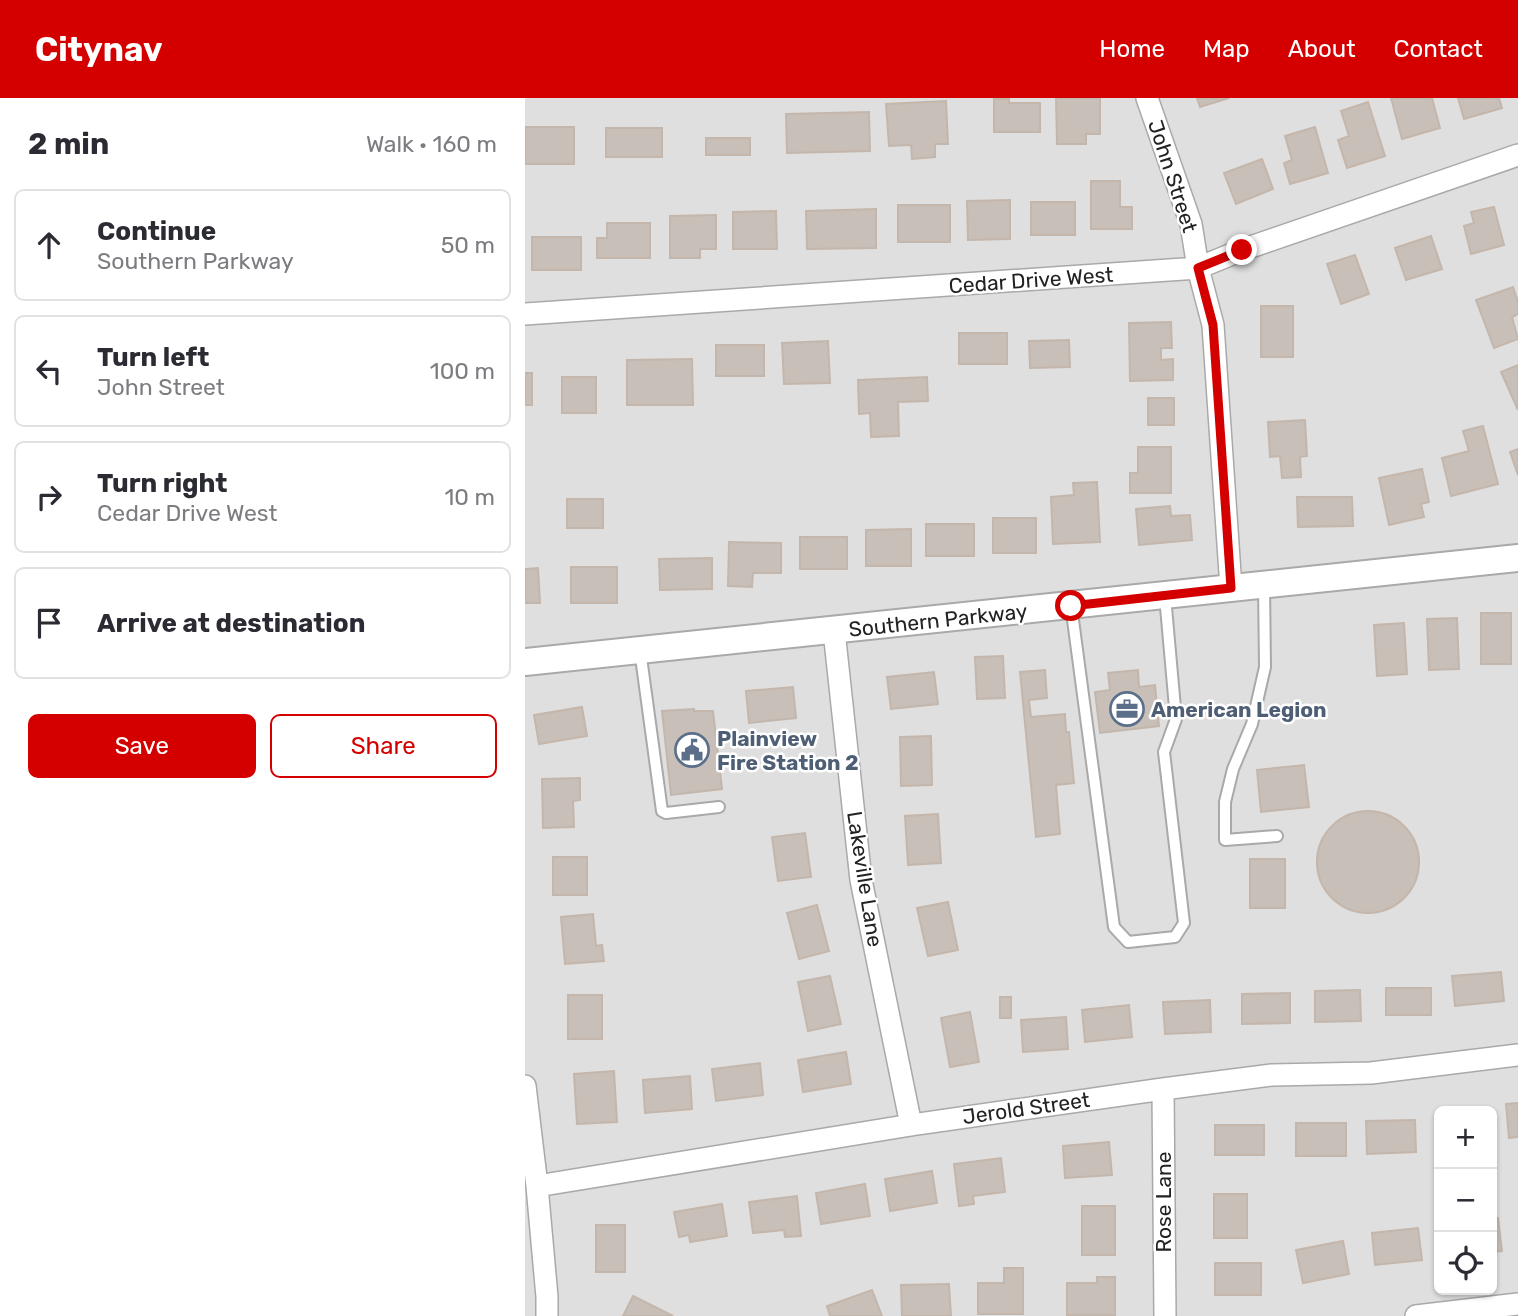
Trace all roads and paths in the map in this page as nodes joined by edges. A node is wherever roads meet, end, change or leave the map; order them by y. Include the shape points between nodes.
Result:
1 (1147, 98) edge
2 (1518, 155) edge
3 (1198, 268) junction
4 (525, 314) edge
5 (1518, 558) edge
6 (1264, 584) junction
7 (1231, 588) junction
8 (1164, 595) junction
9 (1071, 606) junction
10 (834, 631) junction
11 (640, 650) junction
12 (525, 662) edge
13 (719, 807) dead end
14 (1277, 836) dead end
15 (1518, 1055) edge
16 (525, 1086) edge
17 (1163, 1089) junction
18 (911, 1125) junction
19 (537, 1186) junction
20 (1518, 1304) edge
21 (547, 1316) edge
22 (1165, 1316) edge
23 (1416, 1316) edge

1 - 3 street, John Street via 1191,224
2 - 3 street, Cedar Drive West
3 - 4 street, Cedar Drive West
3 - 7 street, John Street via 1213,325
5 - 6 street, Southern Parkway
6 - 7 street, Southern Parkway
6 - 14 lane via 1265,667 1252,723 1224,802 1225,840
7 - 8 street, Southern Parkway
8 - 9 street, Southern Parkway
8 - 9 lane via 1176,719 1164,752 1184,923 1175,937 1128,942 1114,927
9 - 10 street, Southern Parkway
10 - 11 street, Southern Parkway
10 - 18 street, Lakeville Lane via 861,880
11 - 12 street, Southern Parkway
11 - 13 lane via 662,811
15 - 17 street, Jerold Street via 1371,1073 1272,1074
16 - 19 street
17 - 18 street, Jerold Street
17 - 22 street, Rose Lane
18 - 19 street, Jerold Street
19 - 21 street
20 - 23 street

